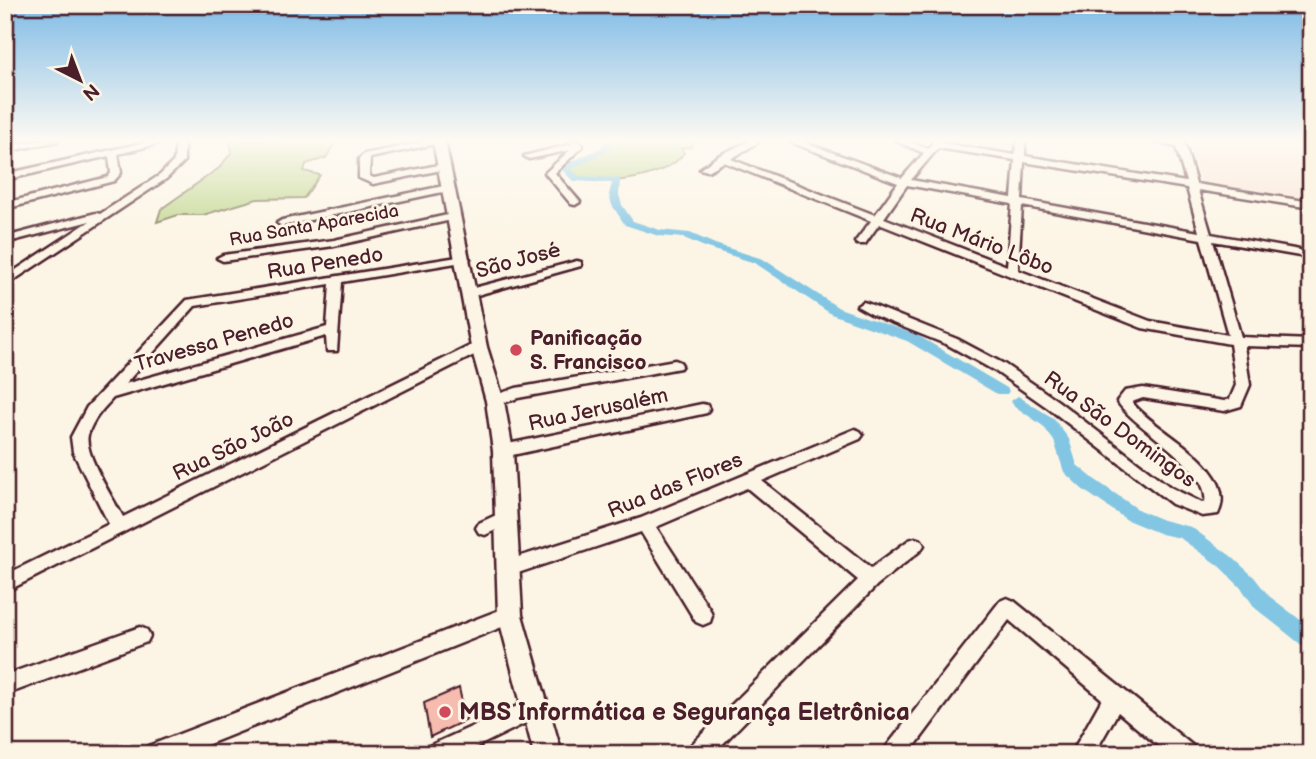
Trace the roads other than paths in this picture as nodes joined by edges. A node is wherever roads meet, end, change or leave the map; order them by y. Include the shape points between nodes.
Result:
1 (113, 176) edge
2 (163, 176) edge
3 (364, 176) edge
4 (396, 176) edge
5 (445, 176) edge
6 (553, 176) edge
7 (767, 176) edge
8 (889, 176) edge
9 (909, 176) edge
10 (1019, 176) edge
11 (1132, 176) edge
12 (1188, 176) edge
13 (904, 182) junction
14 (1191, 186) junction
15 (448, 188) junction
16 (575, 202) dead end
17 (1017, 202) junction
18 (1311, 205) edge
19 (5, 206) edge
20 (108, 214) junction
21 (452, 217) junction
22 (877, 221) junction
23 (282, 223) dead end
24 (1206, 237) junction
25 (5, 240) edge
26 (860, 242) dead end
27 (1311, 255) edge
28 (223, 258) dead end
29 (464, 259) junction
30 (577, 264) dead end
31 (1012, 273) junction
32 (9, 278) edge
33 (336, 281) junction
34 (470, 293) junction
35 (863, 306) dead end
36 (332, 330) junction
37 (1235, 341) junction
38 (1311, 344) edge
39 (479, 347) junction
40 (332, 348) dead end
41 (675, 365) dead end
42 (107, 394) junction
43 (495, 401) junction
44 (702, 409) dead end
45 (855, 435) dead end
46 (503, 451) junction
47 (748, 479) junction
48 (507, 517) junction
49 (645, 524) junction
50 (119, 526) junction
51 (485, 528) dead end
52 (915, 545) dead end
53 (509, 568) junction
54 (871, 579) junction
55 (5, 584) edge
56 (510, 615) junction
57 (703, 616) dead end
58 (140, 636) dead end
59 (5, 685) edge
60 (1115, 697) junction
61 (535, 708) junction
62 (156, 754) edge
63 (437, 754) edge
64 (548, 754) edge
65 (698, 754) edge
66 (895, 754) edge
67 (1082, 754) edge
68 (1185, 754) edge

1 - 19 street
2 - 20 street
3 - 4 street via 373,181
5 - 15 street
6 - 16 street
7 - 22 street, Rua Mário Lôbo
8 - 13 street
9 - 13 street
10 - 17 street
11 - 14 street
12 - 14 street
13 - 17 street
13 - 22 street
14 - 18 street
14 - 24 street
15 - 21 street
15 - 23 street
17 - 24 street
17 - 31 street
20 - 25 street
20 - 32 street
21 - 28 street, Rua Santa Aparecida via 334,243
21 - 29 street
22 - 26 street
22 - 31 street, Rua Mário Lôbo
24 - 27 street
24 - 37 street
29 - 33 street, Rua Penedo
29 - 34 street
30 - 34 street, São José
31 - 37 street, Rua Mário Lôbo via 1147,325
33 - 36 street
33 - 42 street, Rua Penedo via 191,303
34 - 39 street
35 - 37 street, Rua São Domingos via 982,357 1169,494 1207,510 1215,499 1203,474 1124,401 1143,393 1215,406 1236,402 1243,385
36 - 40 street
36 - 42 street, Travessa Penedo
37 - 38 street, Rua Mário Lôbo
39 - 43 street
39 - 50 street, Rua São João
41 - 43 street via 516,393
42 - 50 street via 79,437
43 - 46 street
44 - 46 street, Rua Jerusalém
45 - 47 street, Rua das Flores
46 - 48 street
47 - 49 street, Rua das Flores
47 - 54 street
48 - 51 street
48 - 53 street
49 - 53 street, Rua das Flores
49 - 57 street
50 - 55 street, Rua São João
52 - 54 street
53 - 56 street
54 - 65 street
56 - 61 street
56 - 62 street
58 - 59 street
60 - 66 street via 1007,607
60 - 67 street
60 - 68 street
61 - 63 street
61 - 64 street

